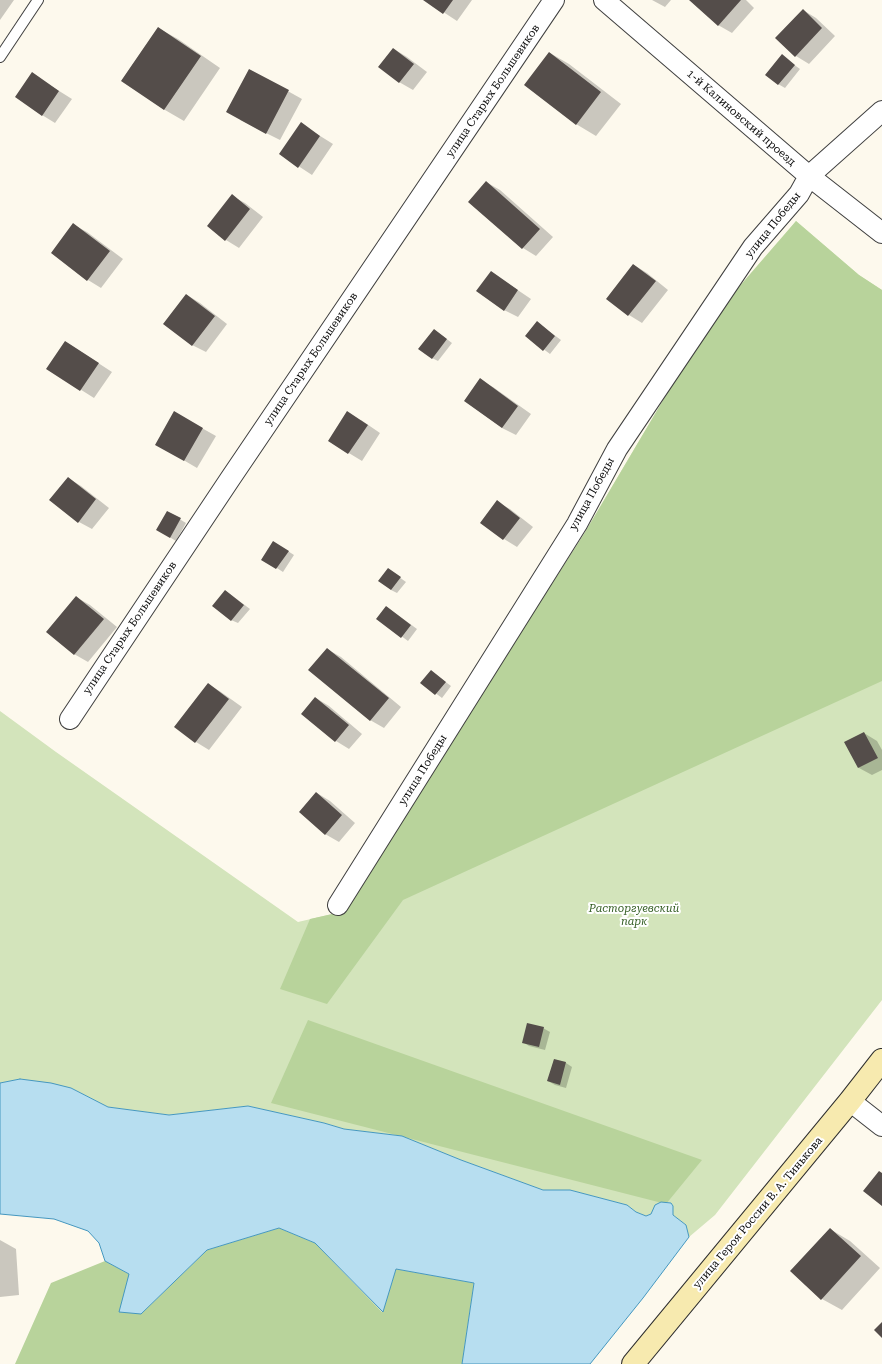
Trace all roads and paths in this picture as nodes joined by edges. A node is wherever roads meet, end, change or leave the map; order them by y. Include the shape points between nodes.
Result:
1 (38, 0) edge
2 (554, 0) edge
3 (604, 0) edge
4 (0, 57) edge
5 (882, 111) edge
6 (809, 176) junction
7 (882, 233) edge
8 (70, 719) dead end
9 (338, 905) dead end
10 (882, 1060) edge
11 (850, 1101) junction
12 (882, 1126) edge
13 (633, 1364) edge

1 - 4 lane
2 - 8 street, улица Старых Большевиков
3 - 6 street, 1-й Калиновский проезд
5 - 6 street, улица Победы
6 - 7 street, 1-й Калиновский проезд
6 - 9 street, улица Победы via 799,194 753,247 618,449 577,524
10 - 11 street, улица Героя России В. А. Тинькова
11 - 12 street
11 - 13 street, улица Героя России В. А. Тинькова

